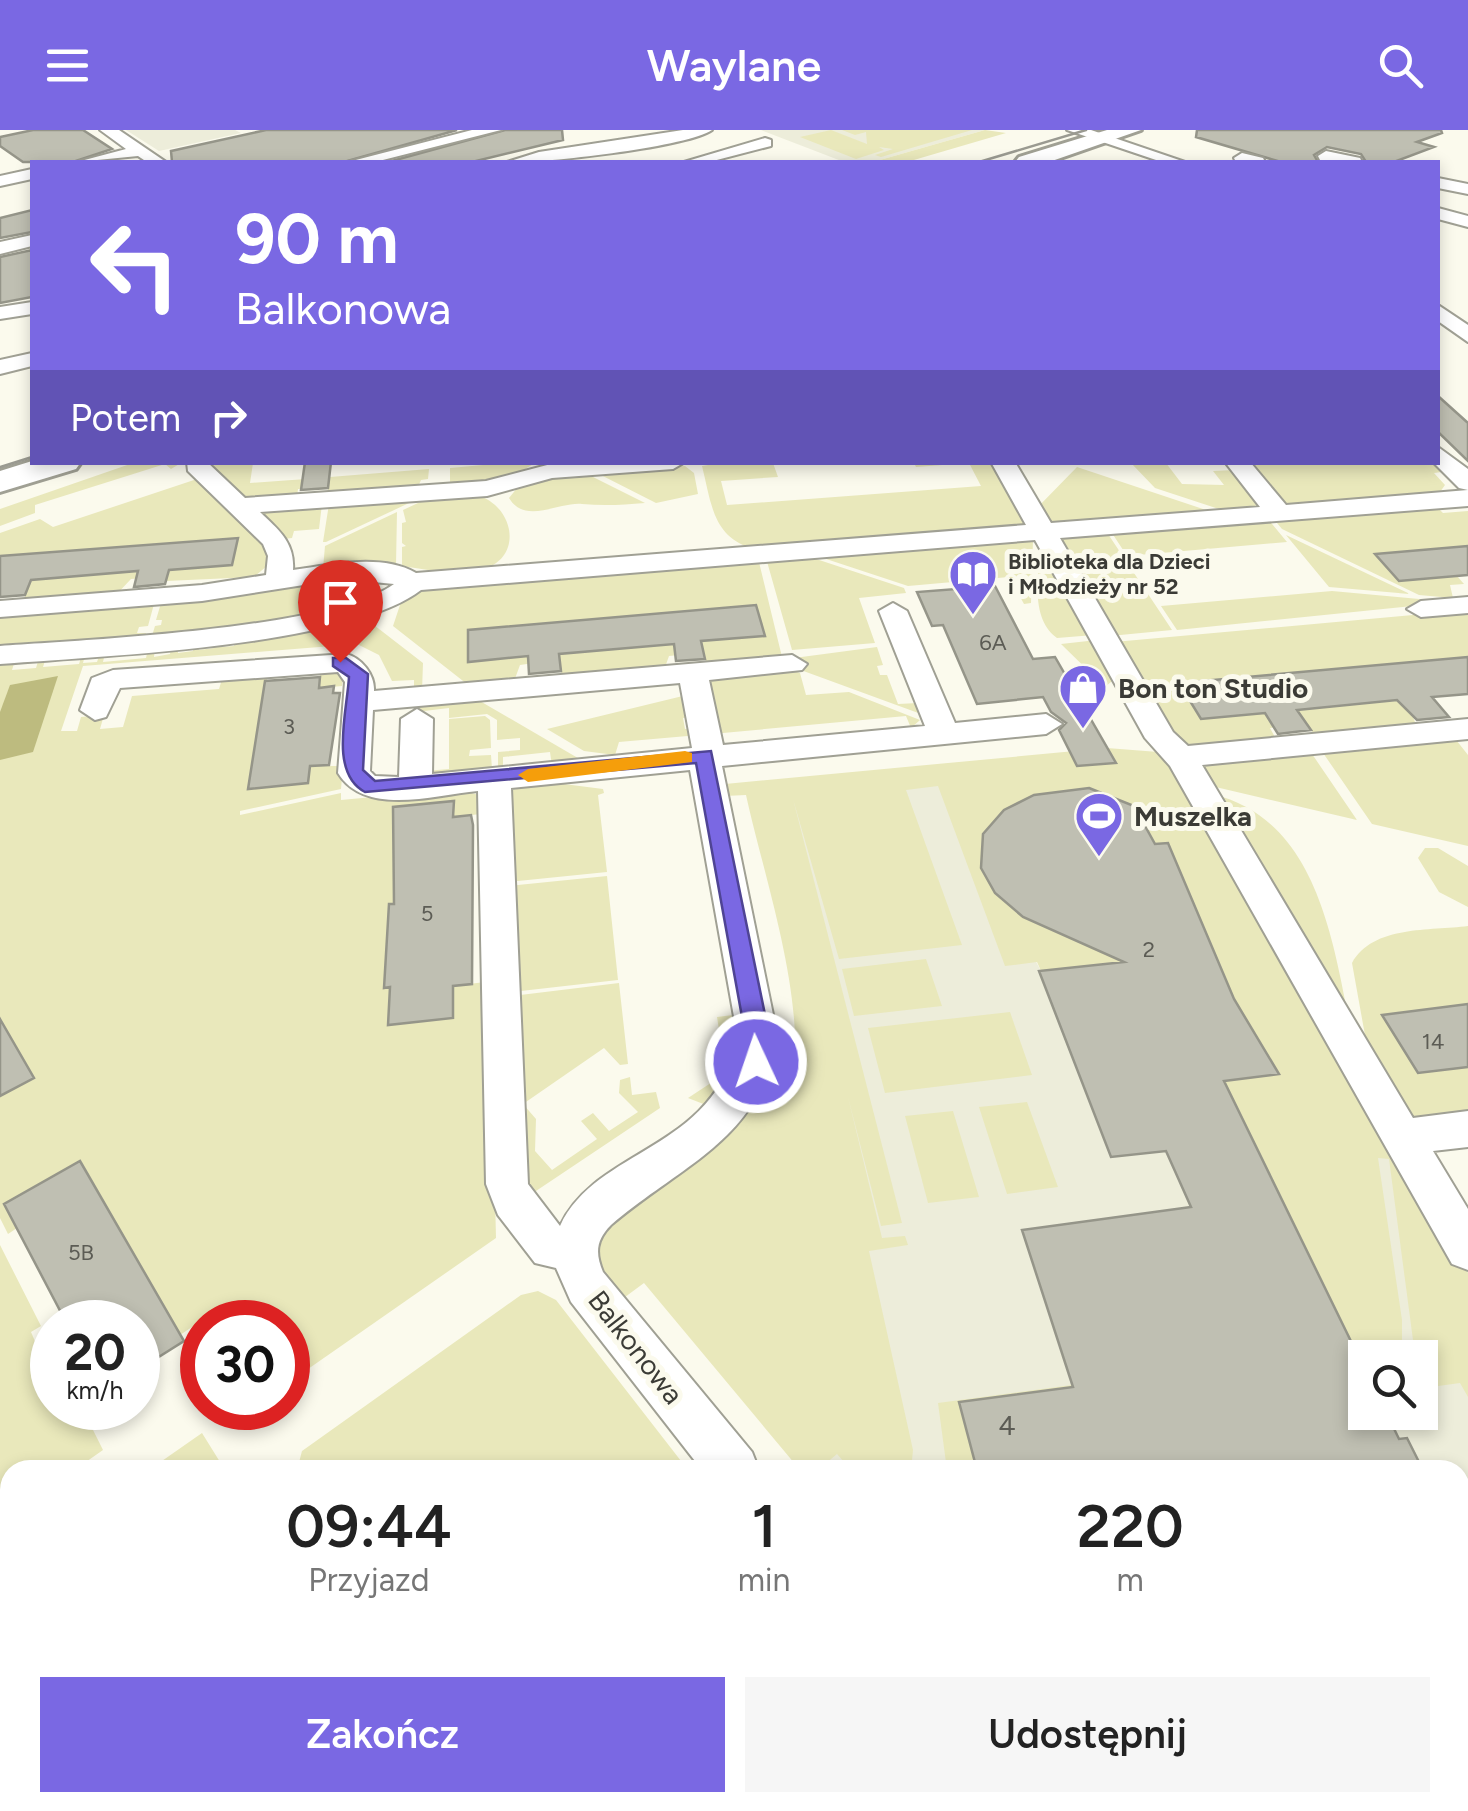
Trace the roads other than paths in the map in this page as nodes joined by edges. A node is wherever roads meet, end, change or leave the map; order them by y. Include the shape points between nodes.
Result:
1 (108, 130) edge
2 (410, 130) edge
3 (493, 130) edge
4 (704, 130) edge
5 (733, 130) edge
6 (1075, 130) edge
7 (1130, 130) edge
8 (1102, 139) junction
9 (437, 143) junction
10 (139, 150) junction
11 (1326, 156) dead end
12 (94, 160) edge
13 (155, 160) edge
14 (365, 160) edge
15 (523, 160) edge
16 (699, 160) edge
17 (1034, 160) edge
18 (1170, 160) edge
19 (1345, 160) edge
20 (30, 174) edge
21 (0, 182) edge
22 (1440, 183) edge
23 (1468, 189) edge
24 (1440, 215) edge
25 (1468, 222) edge
26 (30, 240) edge
27 (0, 248) edge
28 (30, 308) edge
29 (0, 313) edge
30 (1440, 313) edge
31 (1468, 336) edge
32 (30, 360) edge
33 (0, 368) edge
34 (54, 465) edge
35 (593, 465) edge
36 (1005, 465) edge
37 (1239, 465) edge
38 (197, 466) dead end
39 (566, 466) edge
40 (0, 482) edge
41 (1468, 498) edge
42 (239, 506) junction
43 (1279, 513) junction
44 (1042, 532) junction
45 (279, 580) junction
46 (412, 582) junction
47 (1468, 605) edge
48 (1420, 609) dead end
49 (0, 610) edge
50 (894, 610) dead end
51 (0, 655) edge
52 (792, 664) dead end
53 (693, 673) junction
54 (358, 702) junction
55 (417, 708) junction
56 (94, 710) dead end
57 (1046, 724) dead end
58 (1468, 728) edge
59 (944, 734) junction
60 (707, 756) junction
61 (1196, 756) junction
62 (494, 778) junction
63 (415, 786) junction
64 (1435, 1133) edge
65 (551, 1249) dead end
66 (1468, 1250) edge
67 (726, 1460) edge

1 - 10 street
2 - 9 street
3 - 9 street
4 - 15 street
5 - 16 street via 765,142
6 - 8 street
7 - 8 street
8 - 17 street
8 - 18 street
9 - 14 street
10 - 12 street
10 - 13 street
11 - 19 street
20 - 21 street
22 - 23 street
24 - 25 street
26 - 27 street
28 - 29 street
30 - 31 street
32 - 33 street
34 - 40 street
35 - 39 street
36 - 44 street
37 - 43 street
38 - 42 street
39 - 42 street via 486,488
41 - 43 street
42 - 45 street via 276,543
43 - 44 street
44 - 46 street
44 - 61 street via 1161,738
45 - 46 street via 369,570 400,573
45 - 49 street
46 - 51 street via 398,597 360,612
47 - 48 street
50 - 59 street
52 - 53 street
53 - 55 street via 506,690
53 - 60 street, Balkonowa
54 - 55 street
54 - 56 street via 358,674 336,662 113,679 102,685
54 - 63 street via 357,778 377,788
55 - 63 street
57 - 59 street
58 - 61 street
59 - 60 street
60 - 62 street
60 - 67 street, Balkonowa via 758,1039 756,1062 731,1107 593,1212 575,1248 587,1287
61 - 64 street
62 - 63 street
62 - 65 street via 506,1184
64 - 66 street

